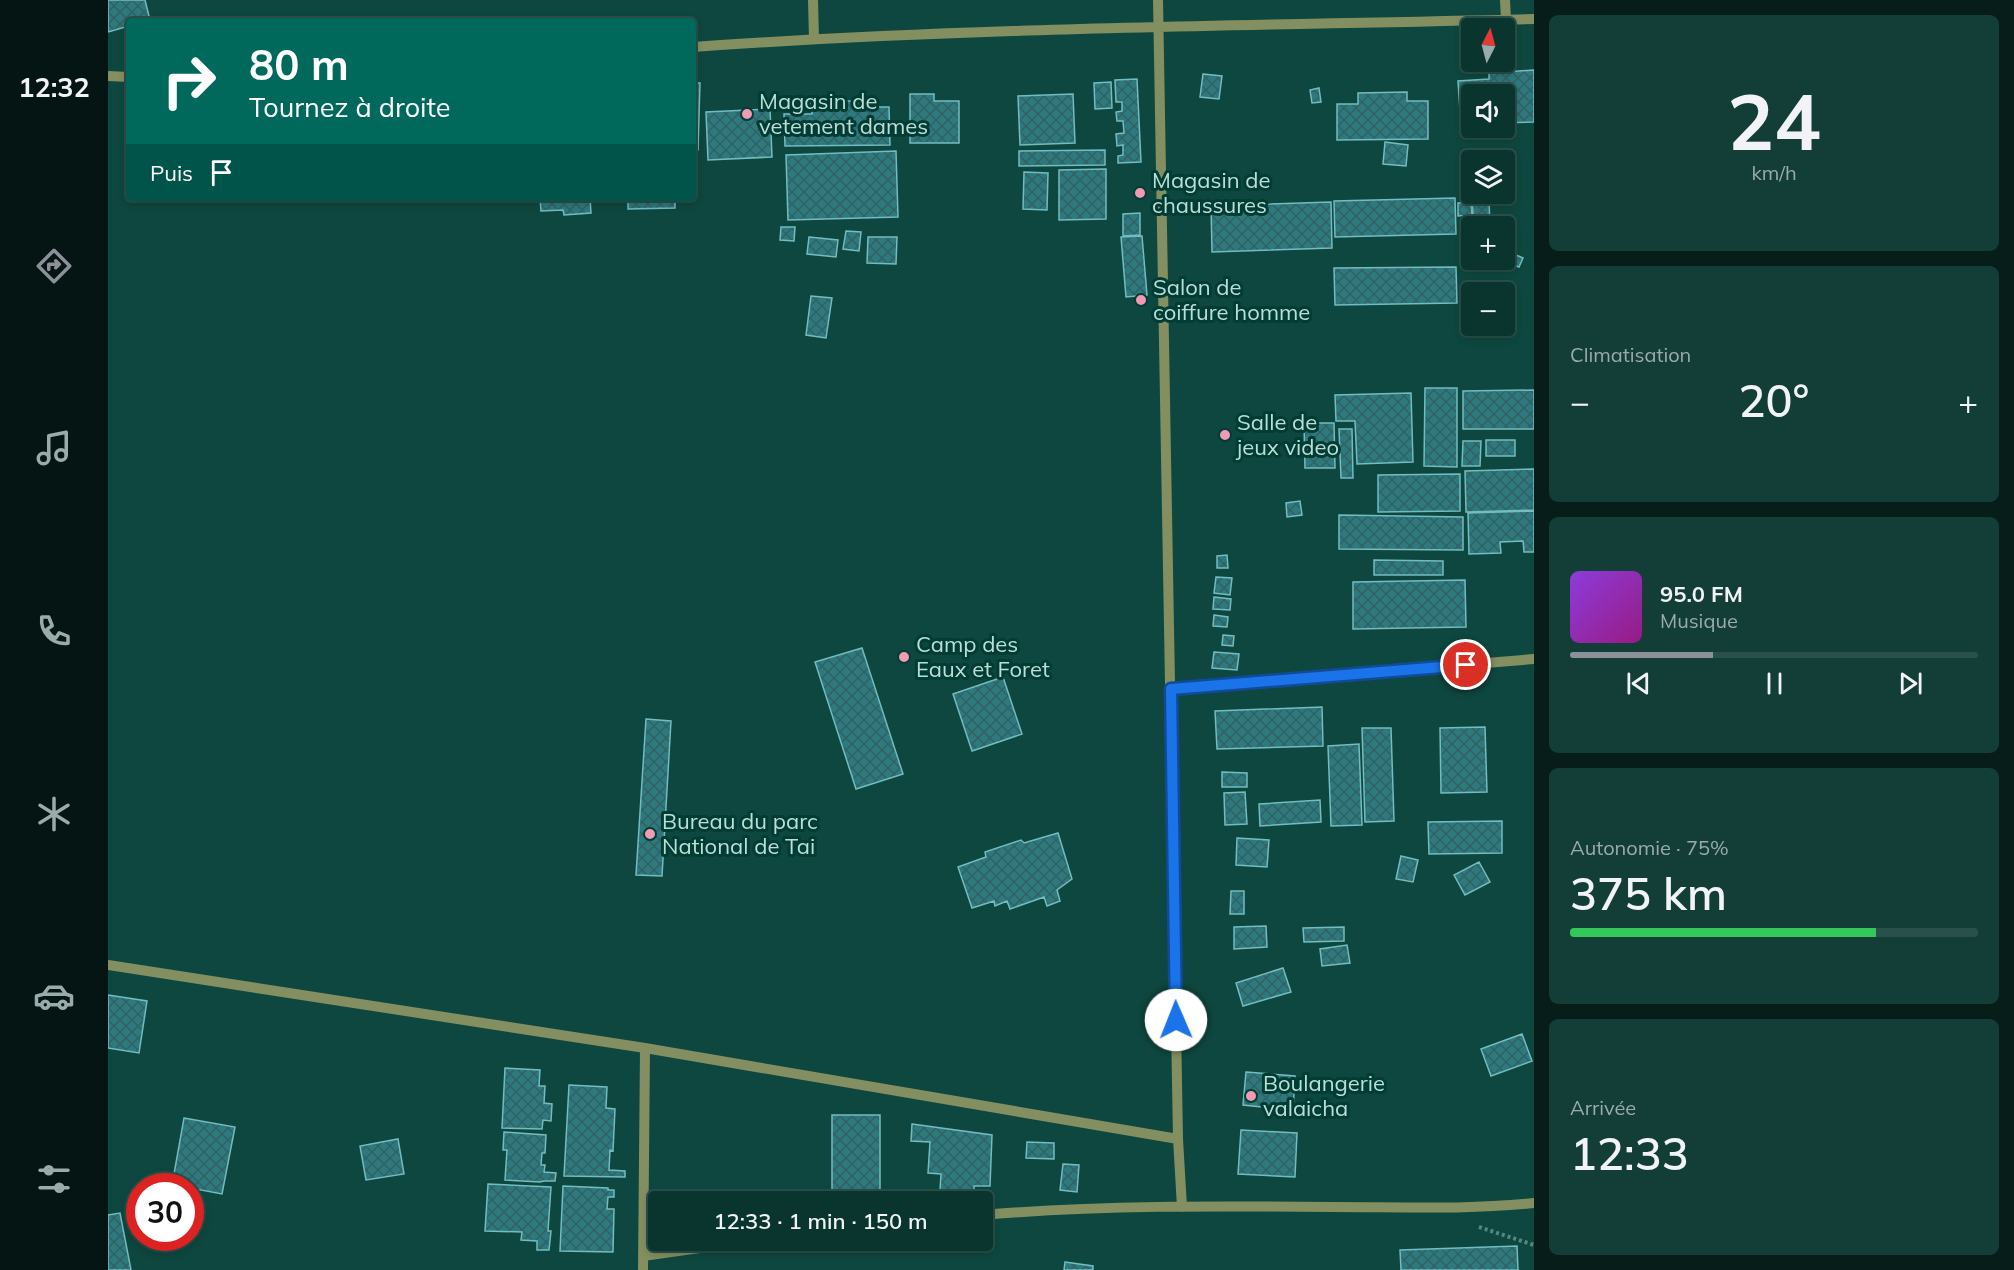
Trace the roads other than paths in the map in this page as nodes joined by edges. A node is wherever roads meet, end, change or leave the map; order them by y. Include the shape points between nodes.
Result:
1 (813, 0) edge
2 (1158, 0) edge
3 (1505, 0) edge
4 (1506, 18) edge
5 (1515, 20) edge
6 (1534, 20) edge
7 (1461, 21) edge
8 (1159, 26) junction
9 (814, 39) junction
10 (696, 47) edge
11 (108, 76) edge
12 (126, 76) edge
13 (1534, 659) edge
14 (1171, 689) junction
15 (108, 965) edge
16 (645, 1048) junction
17 (1178, 1139) junction
18 (1534, 1203) edge
19 (1182, 1207) junction
20 (993, 1214) edge
21 (678, 1251) edge
22 (643, 1256) junction
23 (643, 1270) edge

1 - 9 street
2 - 8 street
3 - 4 street
5 - 6 street
7 - 8 street
8 - 9 street
8 - 14 street
9 - 10 street
11 - 12 street
13 - 14 street
14 - 17 street
15 - 16 street
16 - 17 street
16 - 22 street
17 - 19 street
18 - 19 street
19 - 20 street
21 - 22 street
22 - 23 street

